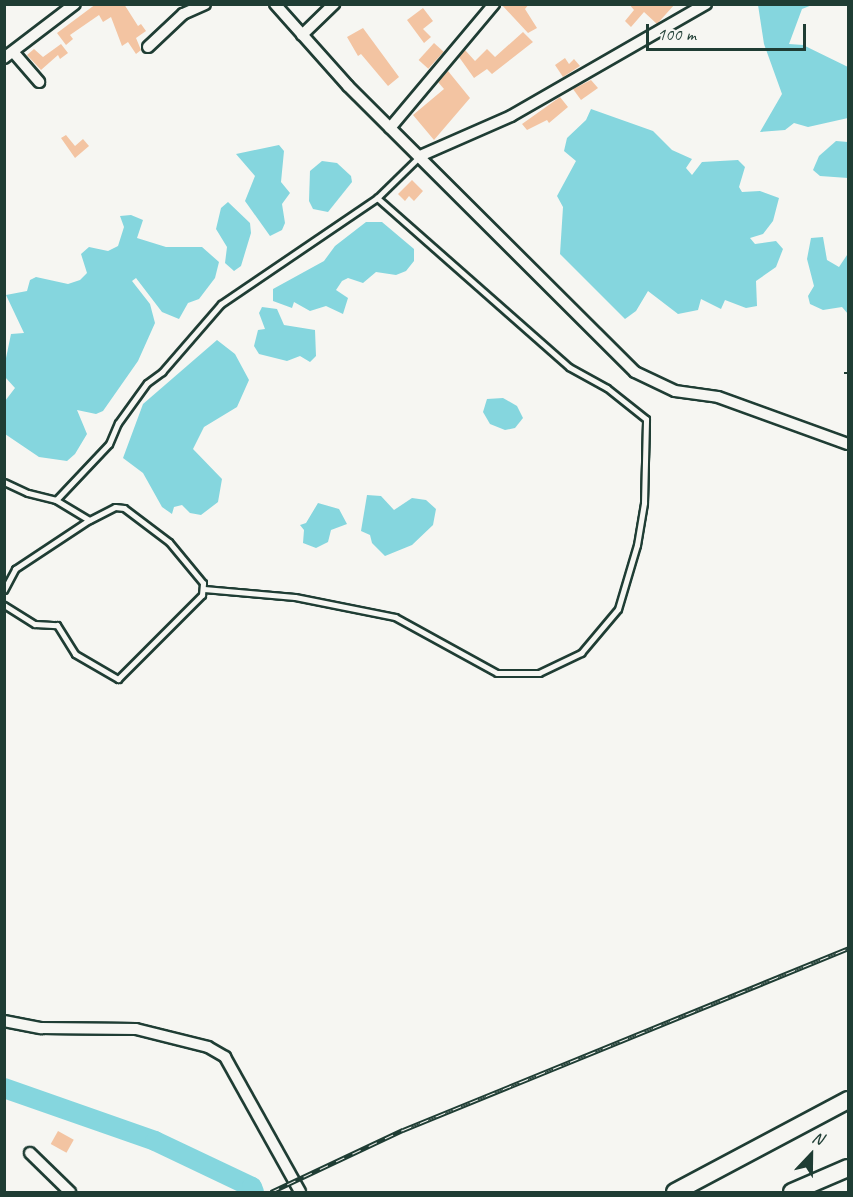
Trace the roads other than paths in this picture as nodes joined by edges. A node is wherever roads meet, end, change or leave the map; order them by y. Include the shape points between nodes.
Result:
1 (75, 4) edge
2 (205, 4) edge
3 (275, 4) edge
4 (334, 4) edge
5 (494, 4) edge
6 (706, 4) edge
7 (302, 35) junction
8 (148, 46) dead end
9 (10, 56) edge
10 (39, 82) dead end
11 (390, 128) junction
12 (420, 156) junction
13 (377, 198) junction
14 (849, 444) edge
15 (4, 482) edge
16 (56, 500) junction
17 (89, 520) junction
18 (204, 589) junction
19 (4, 590) edge
20 (4, 605) edge
21 (4, 1021) edge
22 (849, 1100) edge
23 (30, 1154) dead end
24 (849, 1168) edge
25 (70, 1192) edge
26 (300, 1192) edge
27 (675, 1192) edge
28 (792, 1192) edge

1 - 9 street
2 - 8 street via 183,14
3 - 7 street
4 - 7 street
5 - 11 street
6 - 12 street via 511,116
7 - 11 street
9 - 10 street
11 - 12 street
12 - 13 lane
12 - 14 street via 635,372 675,391 718,397
13 - 16 lane via 221,304 162,372 147,383 118,423 109,444
13 - 18 lane via 569,367 607,388 646,419 644,503 638,545 618,609 580,653 539,674 497,673 394,617 306,599
15 - 16 lane
16 - 17 lane
17 - 18 lane via 115,507 124,508 169,542
17 - 19 lane via 15,569
18 - 20 lane via 118,679 75,654 57,625 35,624
21 - 26 street via 41,1028 136,1029 208,1047 225,1057
22 - 27 main road
23 - 25 street
24 - 28 main road

